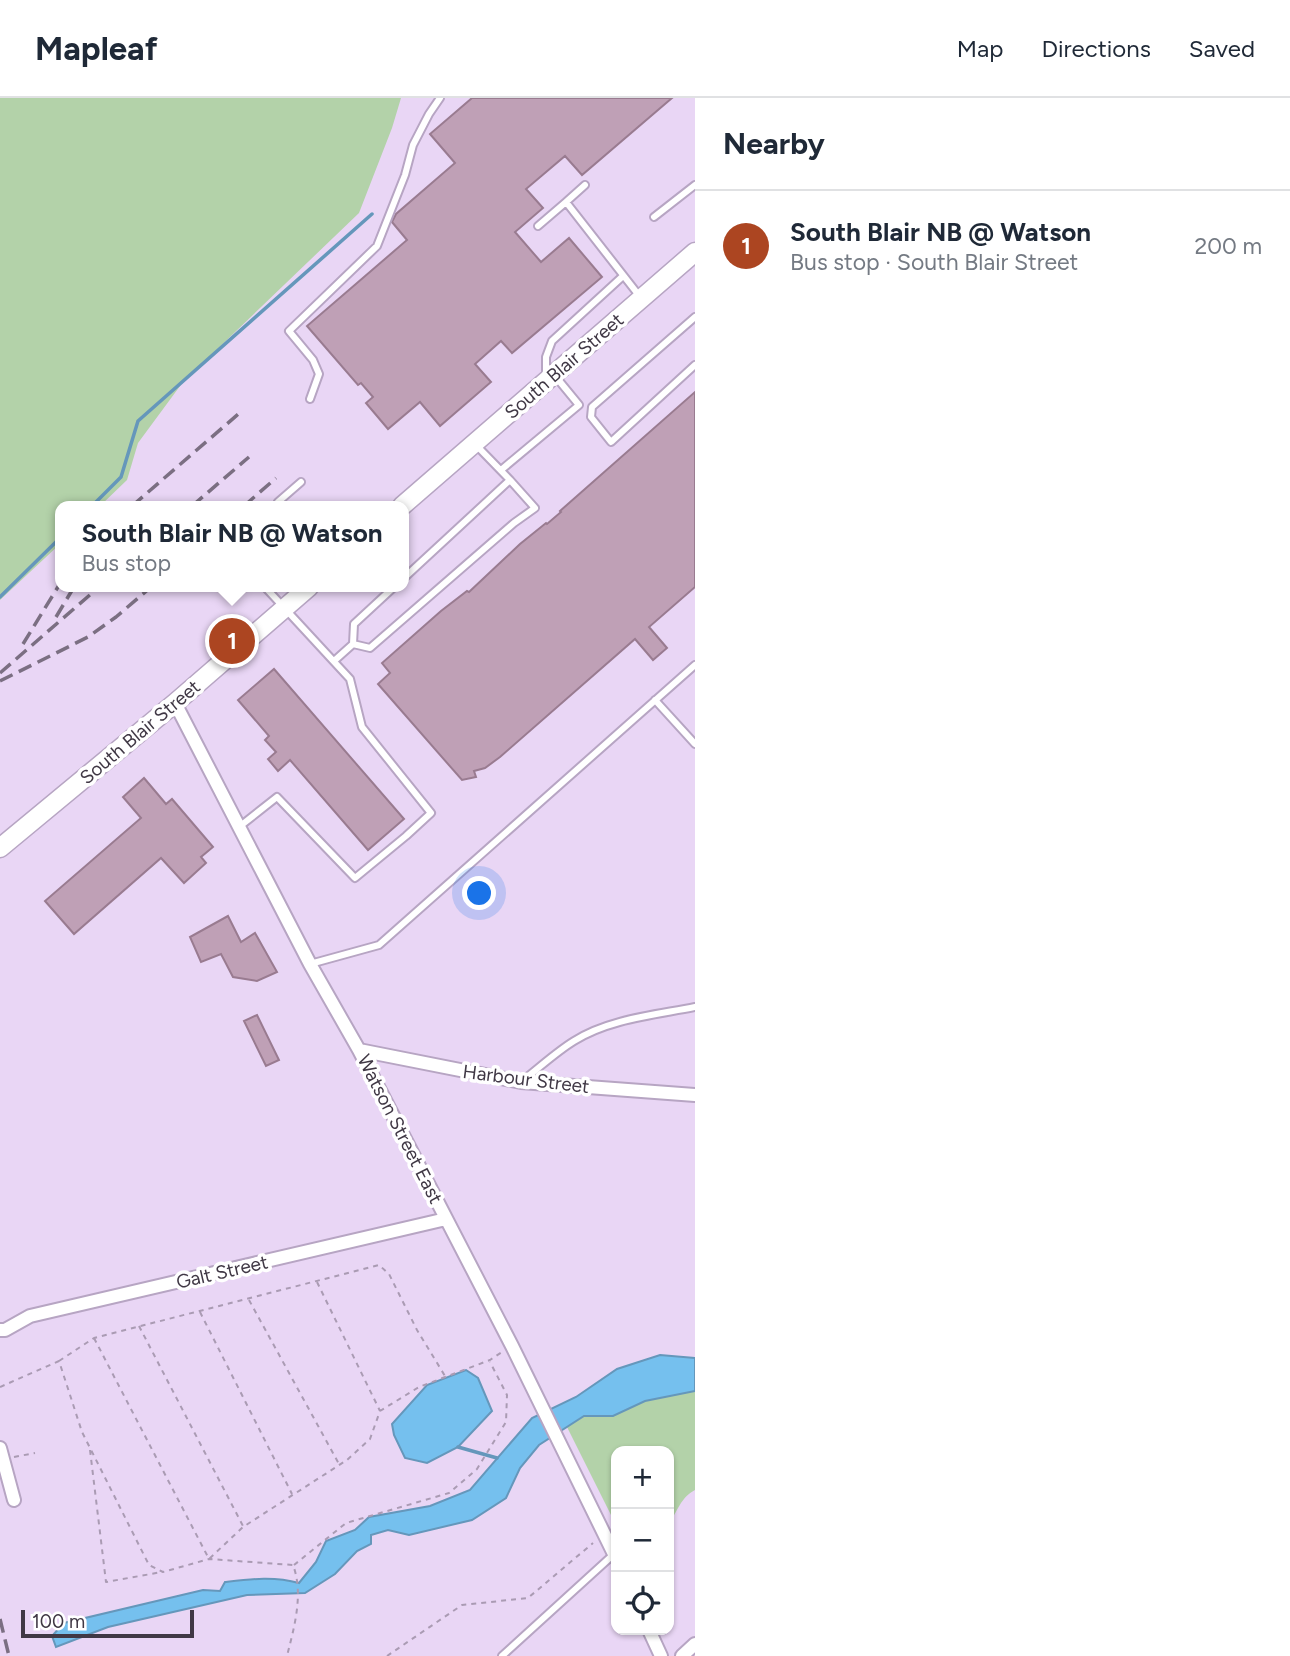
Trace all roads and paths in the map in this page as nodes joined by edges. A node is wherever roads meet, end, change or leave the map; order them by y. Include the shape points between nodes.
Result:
1 (440, 98) edge
2 (585, 185) dead end
3 (695, 185) edge
4 (566, 202) junction
5 (654, 217) dead end
6 (538, 226) dead end
7 (695, 252) edge
8 (623, 276) junction
9 (642, 299) junction
10 (695, 317) edge
11 (695, 365) edge
12 (550, 378) junction
13 (310, 399) dead end
14 (579, 405) junction
15 (592, 407) junction
16 (475, 443) junction
17 (501, 470) junction
18 (510, 480) junction
19 (301, 482) dead end
20 (279, 501) edge
21 (408, 501) edge
22 (409, 573) edge
23 (270, 592) edge
24 (302, 592) edge
25 (389, 592) edge
26 (284, 608) junction
27 (353, 643) junction
28 (334, 661) junction
29 (695, 666) edge
30 (655, 700) junction
31 (175, 704) junction
32 (695, 744) edge
33 (239, 827) junction
34 (0, 848) edge
35 (310, 964) junction
36 (695, 1007) edge
37 (359, 1050) junction
38 (521, 1082) junction
39 (695, 1095) edge
40 (446, 1219) junction
41 (316, 1281) junction
42 (248, 1298) junction
43 (199, 1311) junction
44 (139, 1326) junction
45 (0, 1331) edge
46 (94, 1338) junction
47 (512, 1346) junction
48 (489, 1360) junction
49 (59, 1361) junction
50 (445, 1377) junction
51 (0, 1387) edge
52 (380, 1411) junction
53 (90, 1448) junction
54 (35, 1453) dead end
55 (1, 1454) edge
56 (339, 1465) junction
57 (292, 1494) junction
58 (14, 1500) dead end
59 (243, 1527) junction
60 (605, 1533) junction
61 (611, 1547) edge
62 (209, 1559) junction
63 (611, 1560) edge
64 (293, 1565) junction
65 (163, 1572) junction
66 (651, 1635) edge
67 (695, 1644) edge
68 (287, 1656) edge
69 (387, 1656) edge
70 (502, 1656) edge
71 (661, 1656) edge
72 (682, 1656) edge

1 - 13 lane via 413,145 377,246 289,331 313,360 318,374
2 - 4 lane
3 - 5 lane
4 - 6 lane
4 - 8 lane
7 - 9 street, South Blair Street
8 - 9 lane
8 - 12 lane via 552,341 546,357
9 - 12 street, South Blair Street
10 - 15 lane
11 - 15 lane via 611,442 591,416
12 - 14 lane
12 - 16 street, South Blair Street
14 - 15 lane
14 - 17 lane
16 - 17 lane
16 - 21 street, South Blair Street
17 - 18 lane
18 - 22 lane
18 - 27 lane via 536,508 370,648
19 - 20 lane
23 - 26 lane
24 - 26 street, South Blair Street
25 - 27 lane via 354,624
26 - 28 lane
26 - 31 street, South Blair Street
27 - 28 lane
28 - 33 lane via 350,679 362,727 431,813 355,878 277,797
29 - 30 lane
30 - 32 lane
30 - 35 lane via 379,945
31 - 33 street, Watson Street East
31 - 34 street, South Blair Street
33 - 35 street, Watson Street East
35 - 37 street, Watson Street East
36 - 38 lane via 594,1031
37 - 38 street, Harbour Street
37 - 40 street, Watson Street East
38 - 39 street, Harbour Street
40 - 45 street, Galt Street via 30,1316
40 - 47 street, Watson Street East
41 - 42 path
41 - 50 path via 379,1265 389,1273
41 - 52 path
42 - 43 path
42 - 56 path
43 - 44 path
43 - 57 path
44 - 46 path
44 - 59 path
46 - 49 path
46 - 62 path
47 - 48 path
47 - 60 street, Watson Street East
48 - 50 path
48 - 64 path via 507,1395 506,1422 477,1469 449,1493 346,1523
49 - 51 path
49 - 53 path
50 - 52 path
52 - 56 path via 370,1439
53 - 65 path via 149,1565
53 - 65 path via 106,1582
54 - 55 path
55 - 58 street
56 - 57 path
57 - 59 path
59 - 62 path
60 - 61 street, Watson Street East
60 - 69 path via 528,1598 462,1605
62 - 64 path
62 - 65 path
63 - 70 lane
64 - 68 path via 296,1619
66 - 71 street
67 - 72 street

